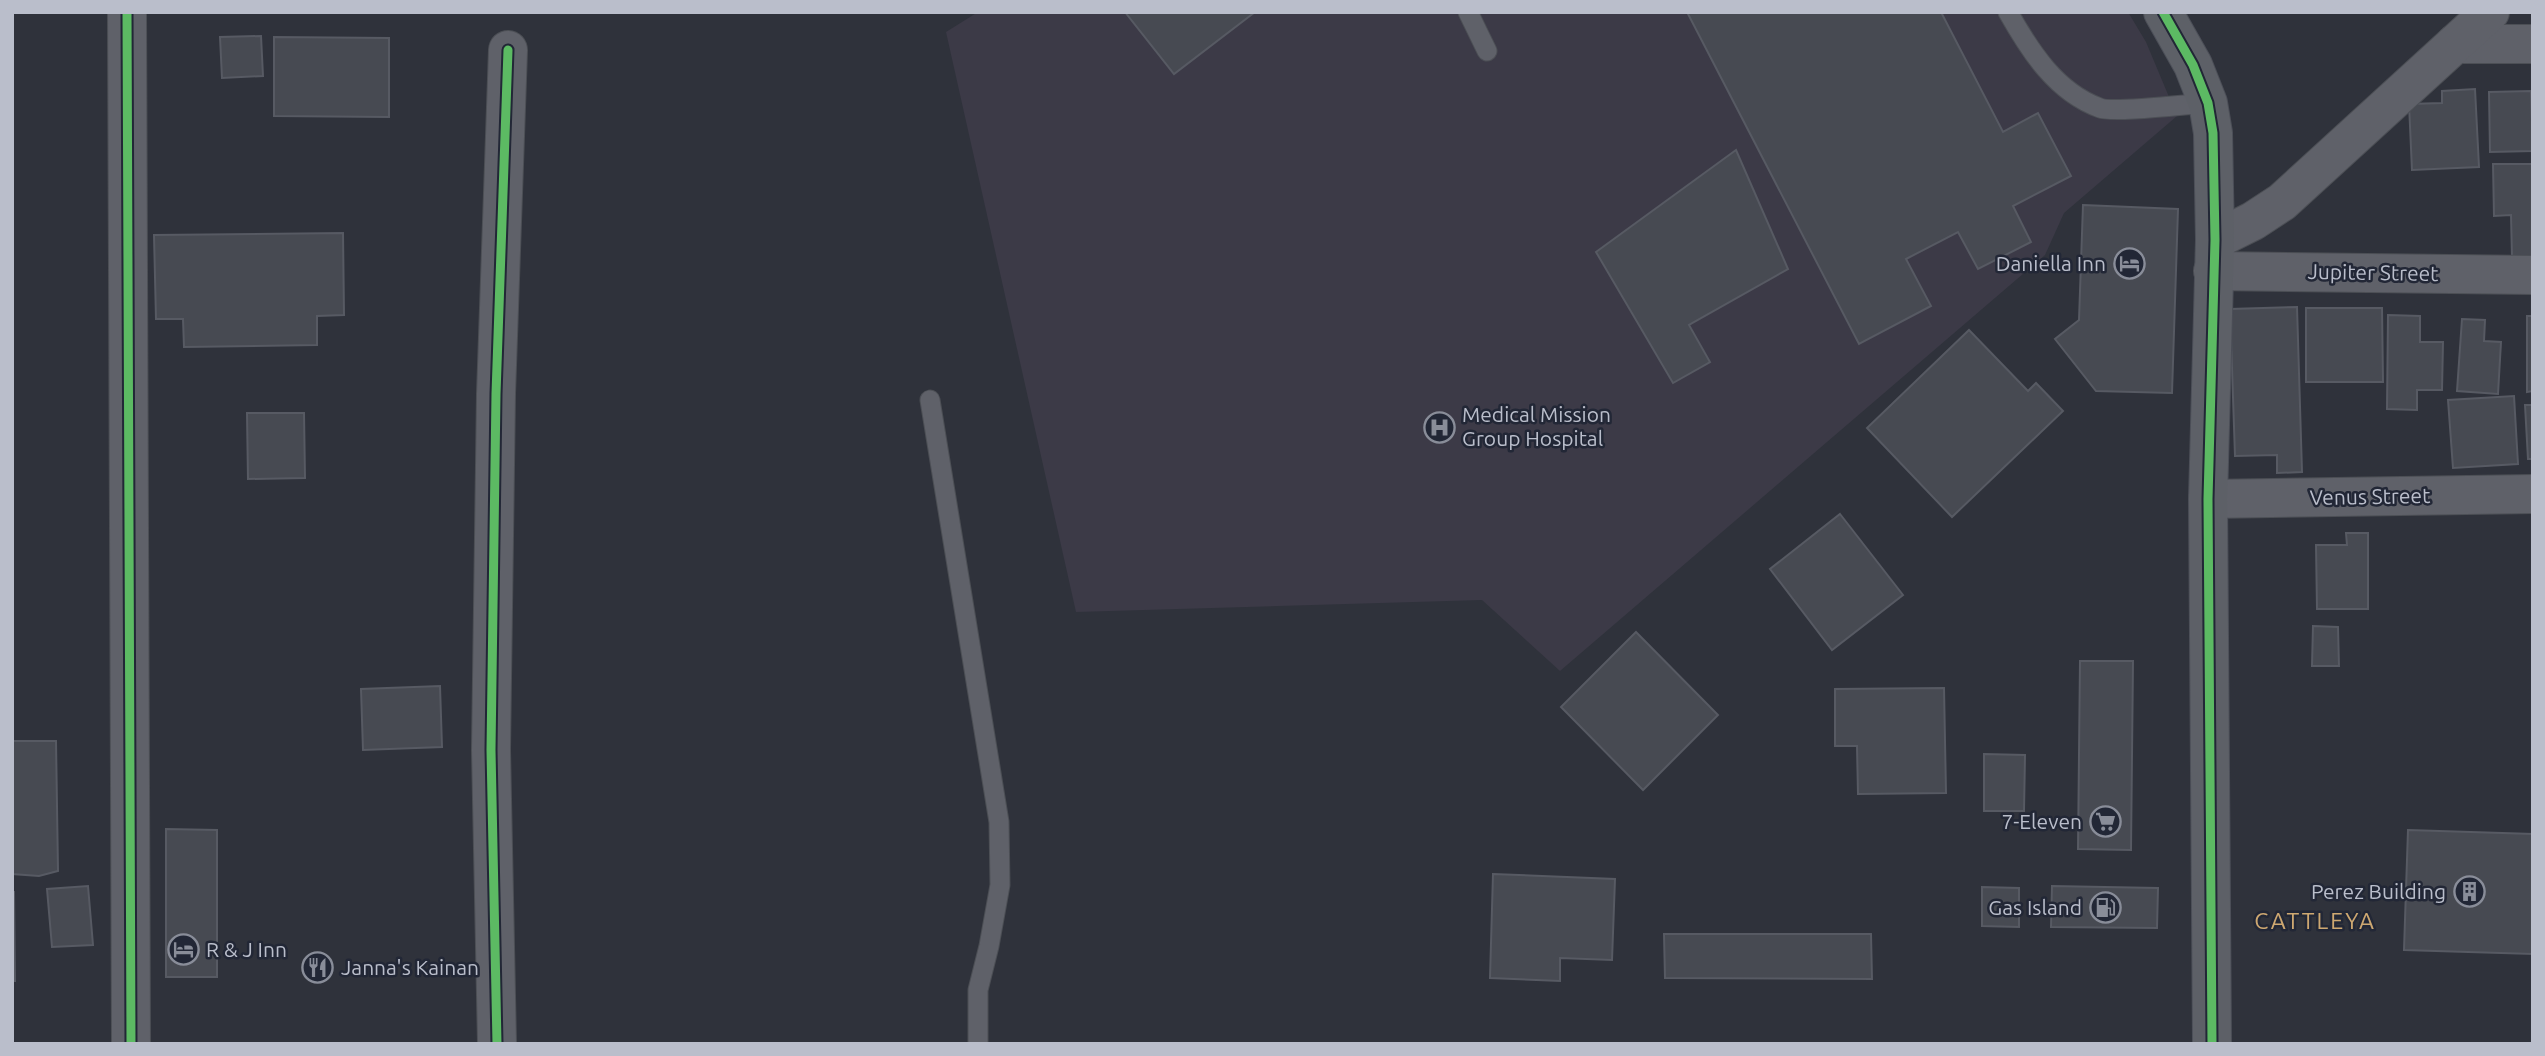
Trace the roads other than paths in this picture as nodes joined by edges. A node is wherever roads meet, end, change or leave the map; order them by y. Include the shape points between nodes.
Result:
1 (127, 12) edge
2 (1468, 12) edge
3 (2008, 12) edge
4 (2162, 12) edge
5 (2490, 12) edge
6 (2455, 44) junction
7 (2533, 44) edge
8 (508, 50) dead end
9 (1487, 51) dead end
10 (2208, 103) junction
11 (2214, 256) junction
12 (2533, 275) edge
13 (930, 400) dead end
14 (2533, 494) edge
15 (2208, 499) junction
16 (131, 1044) edge
17 (497, 1044) edge
18 (978, 1044) edge
19 (2212, 1044) edge

1 - 16 street
2 - 9 lane
3 - 10 lane via 2059,85 2102,109
4 - 10 street via 2193,65
5 - 6 street
6 - 7 street
6 - 11 street via 2283,202 2253,221
8 - 17 street via 496,394 491,750
10 - 11 street via 2213,133
11 - 12 street, Jupiter Street
11 - 15 street
13 - 18 lane via 999,822 1000,885 978,990
14 - 15 street, Venus Street
15 - 19 street

